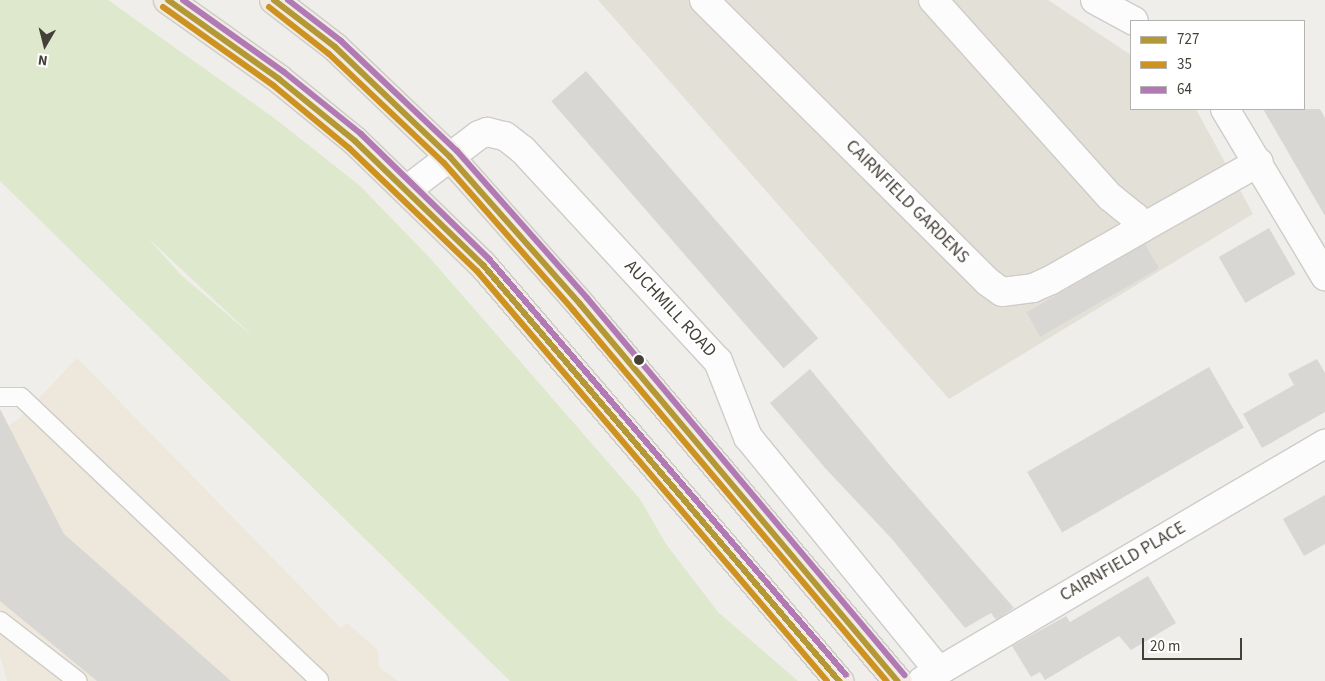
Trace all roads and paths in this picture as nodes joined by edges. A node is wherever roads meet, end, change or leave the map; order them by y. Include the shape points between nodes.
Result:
1 (168, 0) edge
2 (274, 0) edge
3 (704, 0) edge
4 (933, 0) edge
5 (1095, 0) edge
6 (1132, 20) edge
7 (1226, 110) edge
8 (450, 157) junction
9 (1259, 162) junction
10 (408, 189) junction
11 (1142, 228) junction
12 (1325, 276) edge
13 (0, 397) edge
14 (1325, 444) edge
15 (0, 621) edge
16 (929, 675) edge
17 (319, 680) edge
18 (78, 681) edge
19 (839, 681) edge
20 (898, 681) edge

1 - 10 main road via 279,79
2 - 8 main road via 335,47
3 - 11 street, CAIRNFIELD GARDENS via 988,282 1002,292 1033,288 1051,280
4 - 11 street via 1110,197 1135,217
5 - 6 street
7 - 9 street
8 - 10 street, AUCHMILL ROAD
8 - 16 street, AUCHMILL ROAD via 486,132 505,136 532,159 718,361 748,438
8 - 20 main road via 580,304
9 - 11 street, CAIRNFIELD GARDENS
9 - 12 street
10 - 19 main road via 532,320
13 - 17 lane via 21,397
14 - 16 street, CAIRNFIELD PLACE
15 - 18 lane

